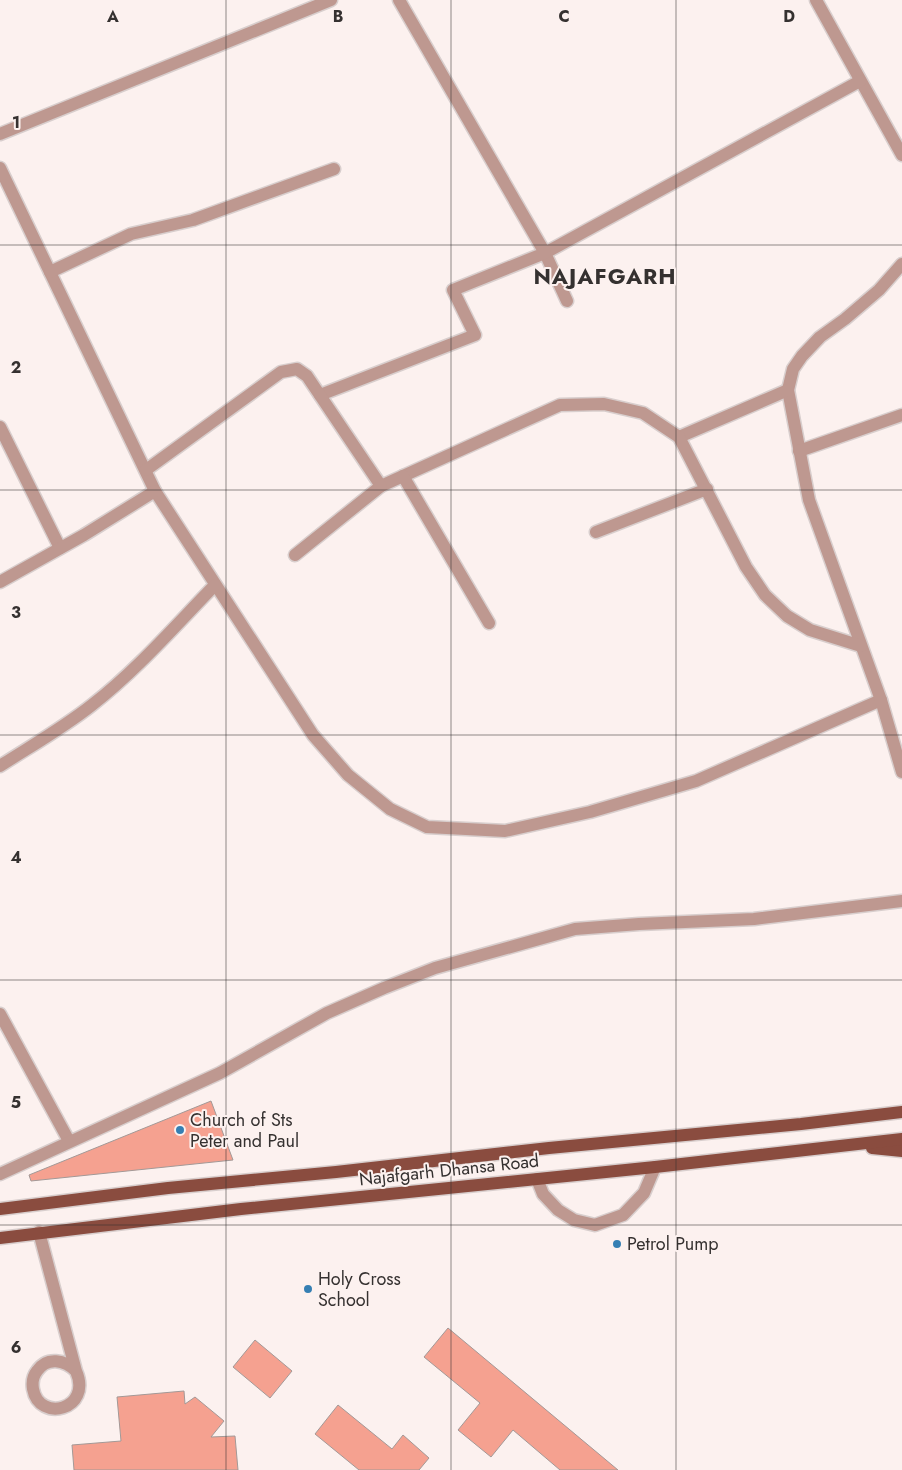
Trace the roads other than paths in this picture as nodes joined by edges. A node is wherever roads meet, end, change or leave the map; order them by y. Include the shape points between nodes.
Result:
1 (330, 0) edge
2 (399, 0) edge
3 (816, 0) edge
4 (860, 81) junction
5 (0, 134) edge
6 (902, 155) edge
7 (0, 168) edge
8 (334, 169) dead end
9 (546, 253) junction
10 (902, 264) edge
11 (50, 272) junction
12 (567, 301) dead end
13 (788, 390) junction
14 (320, 395) junction
15 (902, 415) edge
16 (0, 427) edge
17 (679, 437) junction
18 (798, 450) junction
19 (146, 470) junction
20 (403, 476) junction
21 (381, 486) junction
22 (707, 488) junction
23 (156, 490) junction
24 (596, 532) dead end
25 (60, 548) junction
26 (295, 555) dead end
27 (0, 582) edge
28 (215, 585) junction
29 (489, 623) dead end
30 (861, 646) junction
31 (881, 700) junction
32 (0, 766) edge
33 (902, 772) edge
34 (902, 901) edge
35 (0, 1014) edge
36 (902, 1112) edge
37 (902, 1139) edge
38 (69, 1141) junction
39 (842, 1146) junction
40 (902, 1151) edge
41 (655, 1167) junction
42 (0, 1174) edge
43 (537, 1179) junction
44 (0, 1210) edge
45 (40, 1232) junction
46 (0, 1238) edge
47 (76, 1371) dead end

1 - 5 street
2 - 9 street
3 - 4 street
4 - 6 street
4 - 9 street
7 - 11 street
8 - 11 street via 193,220 131,234
9 - 12 street
9 - 14 street via 453,290 475,335
10 - 13 street via 879,290 820,336 793,369
11 - 19 street
13 - 17 street
13 - 18 street
14 - 19 street via 307,376 297,369 281,372
14 - 21 street
15 - 18 street
16 - 25 street
17 - 20 street via 643,413 604,404 560,405
17 - 22 street
18 - 30 street via 809,500
19 - 23 street
20 - 21 street
20 - 29 street
21 - 26 street
22 - 24 street
22 - 30 street via 746,567 765,595 787,616 810,630
23 - 25 street
23 - 28 street
25 - 27 street
28 - 31 street via 313,735 348,775 390,809 427,827 505,831 590,812 696,781
28 - 32 street via 94,704
30 - 31 street
31 - 33 street
34 - 38 street via 754,919 575,929 435,968 327,1013 220,1073
35 - 38 street
36 - 44 main road via 168,1188
37 - 39 main road, Najafgarh Dhansa Road
38 - 42 street
39 - 40 main road
39 - 41 main road, Najafgarh Dhansa Road
41 - 43 main road, Najafgarh Dhansa Road
41 - 43 street via 644,1194 623,1216 595,1225 574,1220 558,1210 543,1194
43 - 45 main road, Najafgarh Dhansa Road
45 - 46 main road, Najafgarh Dhansa Road
45 - 47 street

